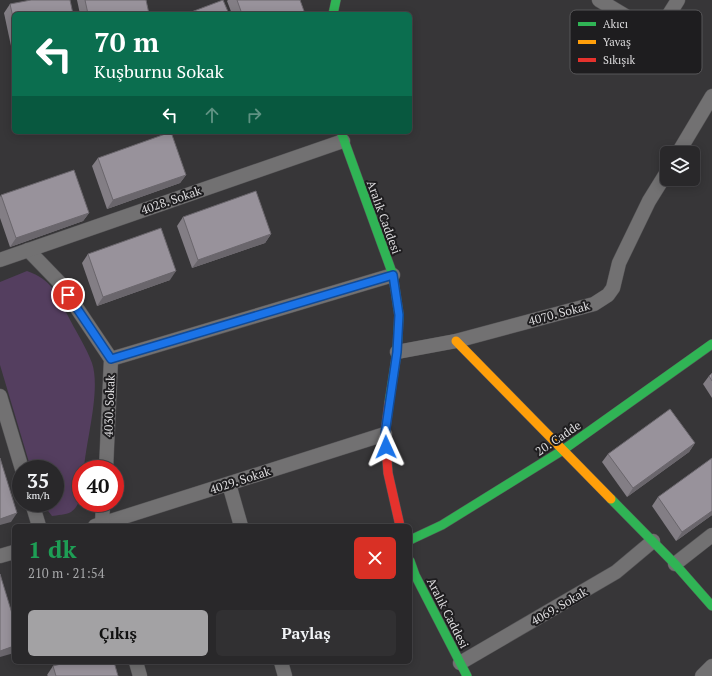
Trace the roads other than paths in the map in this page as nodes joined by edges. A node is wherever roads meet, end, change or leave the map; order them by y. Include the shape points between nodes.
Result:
1 (336, 0) edge
2 (599, 0) edge
3 (678, 0) edge
4 (616, 10) edge
5 (672, 10) edge
6 (333, 12) edge
7 (712, 96) edge
8 (342, 136) edge
9 (682, 146) edge
10 (660, 183) edge
11 (28, 250) junction
12 (0, 260) edge
13 (393, 275) junction
14 (456, 341) junction
15 (712, 344) edge
16 (397, 352) junction
17 (111, 359) junction
18 (0, 396) edge
19 (385, 434) junction
20 (563, 450) junction
21 (19, 460) edge
22 (106, 460) edge
23 (229, 484) junction
24 (35, 512) edge
25 (102, 512) edge
26 (38, 524) edge
27 (100, 524) edge
28 (103, 524) edge
29 (241, 524) edge
30 (400, 524) edge
31 (712, 536) edge
32 (412, 539) edge
33 (653, 541) junction
34 (12, 553) edge
35 (0, 556) edge
36 (675, 564) junction
37 (412, 565) edge
38 (712, 606) edge
39 (460, 663) junction
40 (137, 664) edge
41 (282, 664) edge
42 (712, 666) edge
43 (140, 676) edge
44 (285, 676) edge
45 (467, 676) edge
46 (702, 676) edge

1 - 6 street
2 - 4 street
3 - 5 street
7 - 9 street
8 - 11 street, 4028. Sokak
8 - 13 street, Aralık Caddesi
10 - 14 street, 4070. Sokak via 619,262 613,288 608,296 594,304
11 - 12 street, 4028. Sokak
11 - 17 street, 4030. Sokak via 60,283
13 - 16 street, Aralık Caddesi via 399,315
13 - 17 street
14 - 16 street, 4070. Sokak
14 - 20 street
15 - 20 street, 20. Cadde
16 - 19 street, Aralık Caddesi
17 - 22 street, 4030. Sokak
18 - 21 street
19 - 23 street, 4029. Sokak
19 - 30 street, Aralık Caddesi via 388,473
20 - 32 street, 20. Cadde via 442,525
20 - 33 street
23 - 28 street, 4029. Sokak
23 - 29 street
24 - 26 street
25 - 27 street
31 - 36 street
33 - 36 street
33 - 39 street, 4069. Sokak via 616,572
34 - 35 street
36 - 38 street
37 - 39 street, Aralık Caddesi
39 - 45 street, Aralık Caddesi
40 - 43 street
41 - 44 street
42 - 46 street

